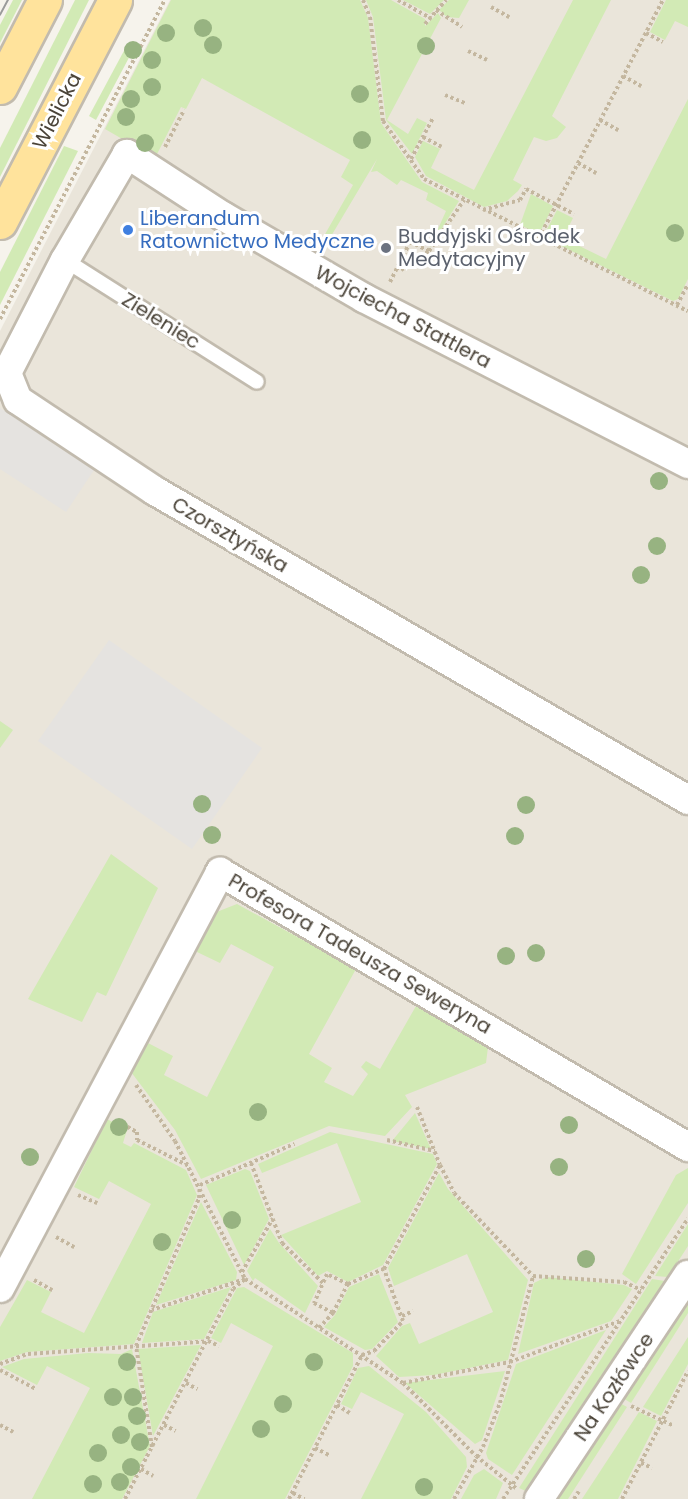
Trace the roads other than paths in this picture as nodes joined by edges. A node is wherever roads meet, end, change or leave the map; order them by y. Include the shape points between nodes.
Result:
1 (45, 0) edge
2 (115, 0) edge
3 (0, 87) edge
4 (127, 154) joint
5 (0, 222) edge
6 (65, 260) junction
7 (257, 382) dead end
8 (688, 464) edge
9 (688, 800) edge
10 (688, 1147) edge
11 (688, 1275) edge
12 (11, 1281) edge
13 (533, 1498) edge

1 - 3 main road
2 - 5 main road, Wielicka
4 - 6 street, Czorsztyńska
4 - 8 street, Wojciecha Stattlera via 224,217 377,305
6 - 7 lane, Zieleniec
6 - 9 street, Czorsztyńska via 8,374 18,400 155,492
10 - 12 street, Profesora Tadeusza Seweryna via 220,872 118,1064
11 - 13 street, Na Kozłówce via 609,1395

